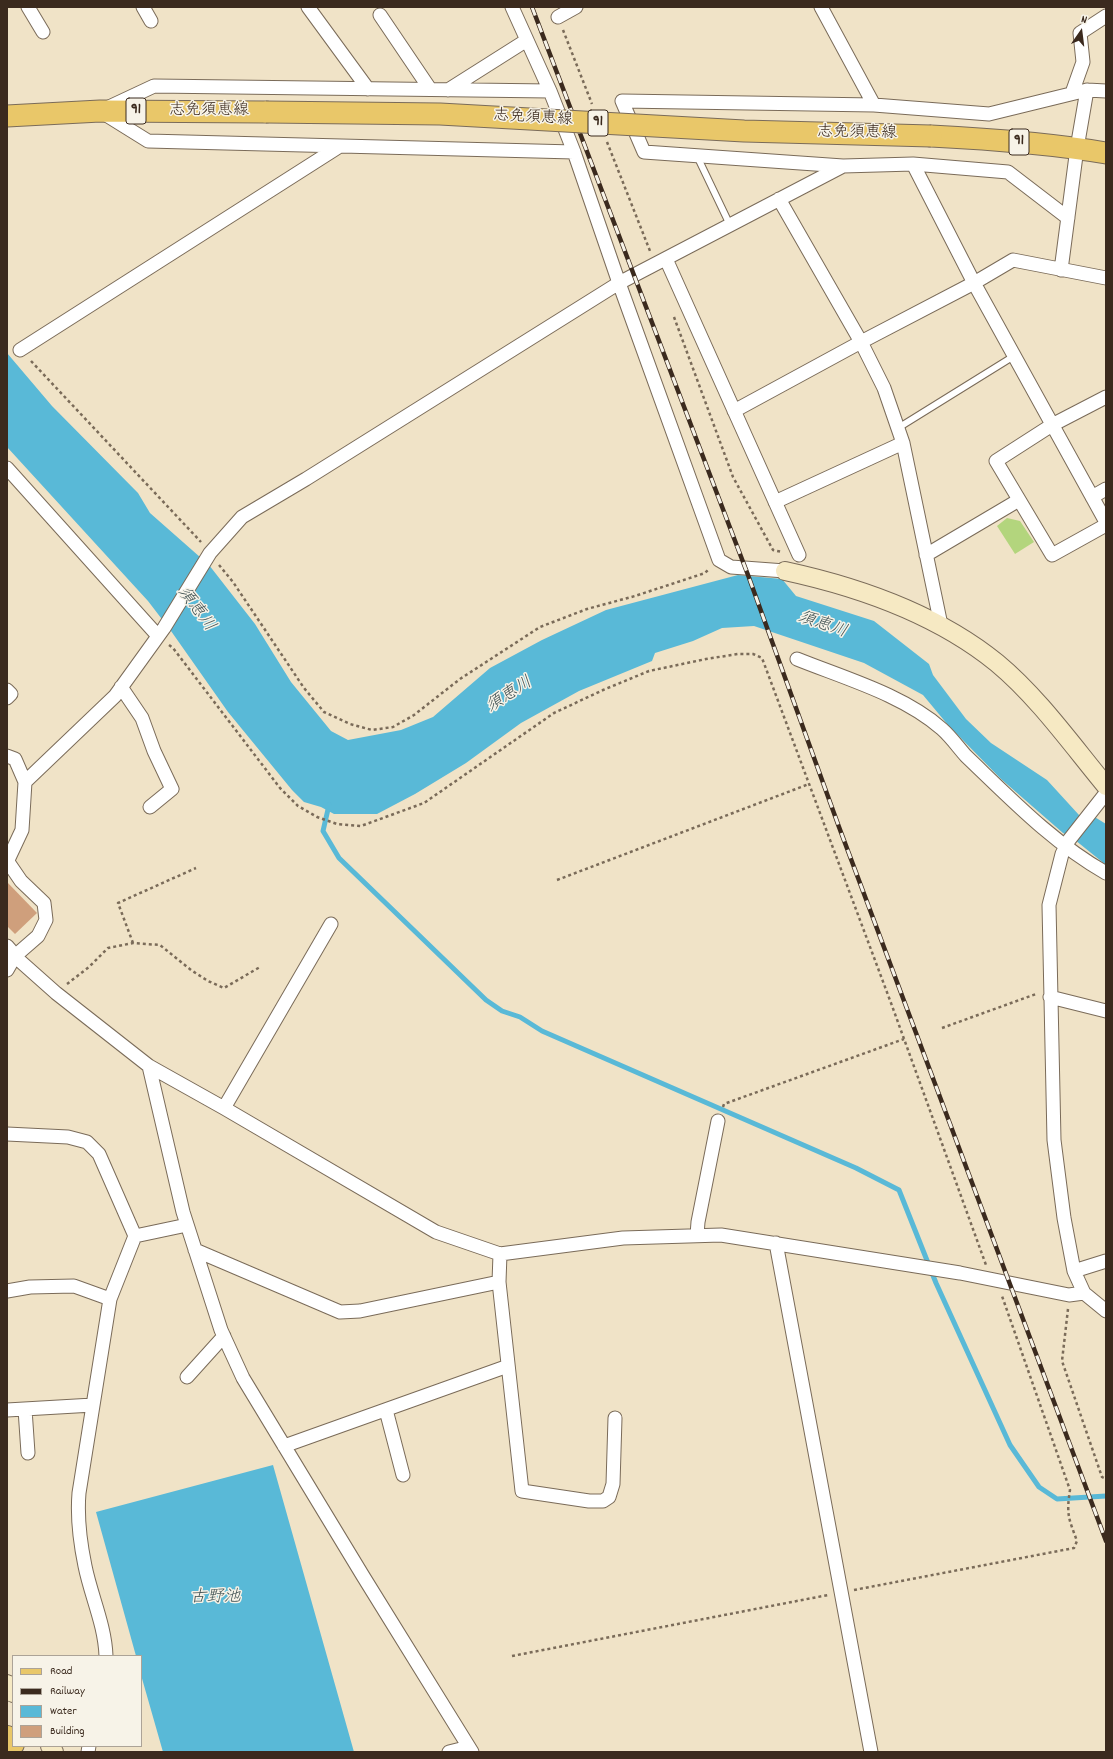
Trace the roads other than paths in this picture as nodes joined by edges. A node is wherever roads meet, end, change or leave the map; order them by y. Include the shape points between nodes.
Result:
1 (28, 7) edge
2 (143, 7) edge
3 (308, 7) edge
4 (512, 7) edge
5 (576, 7) edge
6 (822, 7) edge
7 (380, 15) dead end
8 (1106, 16) edge
9 (558, 17) dead end
10 (151, 21) dead end
11 (43, 32) dead end
12 (527, 40) junction
13 (368, 89) junction
14 (430, 89) junction
15 (448, 90) junction
16 (1087, 90) junction
17 (550, 91) junction
18 (1106, 91) edge
19 (1072, 93) junction
20 (874, 105) junction
21 (100, 111) junction
22 (7, 116) edge
23 (340, 146) junction
24 (1077, 148) junction
25 (574, 152) junction
26 (1106, 153) edge
27 (697, 156) junction
28 (913, 164) junction
29 (843, 166) junction
30 (779, 199) junction
31 (1068, 218) junction
32 (730, 225) junction
33 (666, 259) junction
34 (1061, 270) junction
35 (1106, 278) edge
36 (619, 283) junction
37 (974, 284) junction
38 (861, 342) junction
39 (20, 350) road end
40 (1014, 356) junction
41 (1106, 396) edge
42 (734, 411) junction
43 (1052, 425) junction
44 (898, 428) junction
45 (903, 443) junction
46 (7, 468) edge
47 (1106, 489) edge
48 (1092, 497) junction
49 (1019, 500) junction
50 (775, 502) junction
51 (1106, 523) edge
52 (799, 555) dead end
53 (926, 555) junction
54 (785, 571) joint
55 (940, 625) junction
56 (161, 632) junction
57 (797, 659) dead end
58 (121, 687) junction
59 (7, 690) edge
60 (7, 698) edge
61 (7, 756) edge
62 (25, 782) junction
63 (1105, 792) edge
64 (150, 807) dead end
65 (1067, 844) junction
66 (7, 862) edge
67 (1106, 873) edge
68 (331, 924) dead end
69 (7, 946) edge
70 (16, 956) junction
71 (7, 970) edge
72 (1050, 993) junction
73 (1106, 1011) edge
74 (149, 1066) junction
75 (224, 1108) junction
76 (718, 1121) road end
77 (7, 1134) edge
78 (187, 1225) junction
79 (697, 1235) junction
80 (135, 1236) junction
81 (776, 1243) junction
82 (195, 1250) junction
83 (500, 1254) junction
84 (1106, 1261) edge
85 (1074, 1271) junction
86 (499, 1282) junction
87 (7, 1291) edge
88 (1084, 1293) junction
89 (110, 1298) junction
90 (1106, 1311) edge
91 (224, 1336) junction
92 (508, 1366) junction
93 (187, 1377) dead end
94 (93, 1405) junction
95 (25, 1409) junction
96 (7, 1410) edge
97 (386, 1410) junction
98 (615, 1418) dead end
99 (284, 1446) junction
100 (28, 1453) dead end
101 (403, 1475) dead end
102 (106, 1655) edge
103 (7, 1747) edge
104 (470, 1749) edge
105 (10, 1752) edge
106 (449, 1752) edge
107 (871, 1752) edge

1 - 11 street
2 - 10 street
3 - 13 street
4 - 12 street
5 - 9 street
6 - 20 street
7 - 14 street
8 - 19 street via 1080,33 1083,62
12 - 15 street
12 - 17 street
13 - 14 street
13 - 21 street via 154,86
14 - 15 street
15 - 17 street
16 - 18 street
16 - 19 street
16 - 24 street
17 - 25 street
19 - 20 street via 989,114
20 - 27 street via 622,101 644,152
21 - 22 main road, 志免須恵線 / 91
21 - 23 street via 148,141
21 - 24 main road, 志免須恵線 / 91, bridge via 440,114 744,131 1007,140
23 - 25 street
23 - 39 street
24 - 26 main road, 志免須恵線 / 91
24 - 31 street
25 - 36 street
27 - 29 street
27 - 32 lane
28 - 29 street
28 - 31 street via 1008,172
28 - 37 street
29 - 30 street
30 - 32 street
30 - 38 street
31 - 34 street
32 - 33 street
33 - 36 street
33 - 42 street
34 - 35 street
34 - 37 street via 1013,260
36 - 54 street via 719,560 731,567
36 - 56 street via 242,517 210,553
37 - 38 street
37 - 40 street
38 - 42 street
38 - 44 street via 884,388
40 - 43 street
40 - 44 lane
41 - 43 street
42 - 50 street
43 - 48 street
43 - 49 street via 996,461
44 - 45 street
45 - 50 street
45 - 53 street
46 - 56 street
47 - 48 street
48 - 51 street
49 - 51 street via 1052,555
49 - 53 street
50 - 52 street
53 - 55 street
54 - 55 street via 822,579
55 - 63 street via 971,644 1004,670 1032,697
56 - 58 street
57 - 65 street via 879,691 920,713 942,729 965,755
58 - 62 street via 115,696
58 - 64 street via 142,718 172,789
59 - 60 street via 11,694
61 - 62 street via 16,760
62 - 66 street via 22,830
63 - 65 street
65 - 67 street
65 - 72 street via 1049,905
66 - 70 street via 21,881 44,903 46,920 38,936
68 - 75 street
69 - 70 street
70 - 71 street
70 - 74 street via 56,992
72 - 73 street
72 - 85 street via 1054,1140
74 - 75 street
74 - 78 street
75 - 83 street via 436,1232
76 - 79 street
77 - 80 street via 68,1137 86,1142 99,1154
78 - 80 street
78 - 82 street
79 - 81 street via 721,1235
79 - 83 street via 623,1238
80 - 89 street
81 - 88 street via 960,1273 1069,1295
81 - 107 street
82 - 86 street via 340,1312 360,1311
82 - 91 street
83 - 86 street
84 - 85 street
85 - 88 street
86 - 92 street
87 - 89 street via 30,1287 74,1286
88 - 90 street
89 - 94 street
91 - 93 street
91 - 99 street via 243,1378
92 - 97 street
92 - 98 street via 522,1491 589,1501 603,1501 609,1497 613,1484
94 - 95 street
94 - 102 street via 78,1513 85,1567 102,1625
95 - 96 street
95 - 100 street
97 - 99 street
97 - 101 street
99 - 104 street
103 - 105 highway
104 - 106 street

